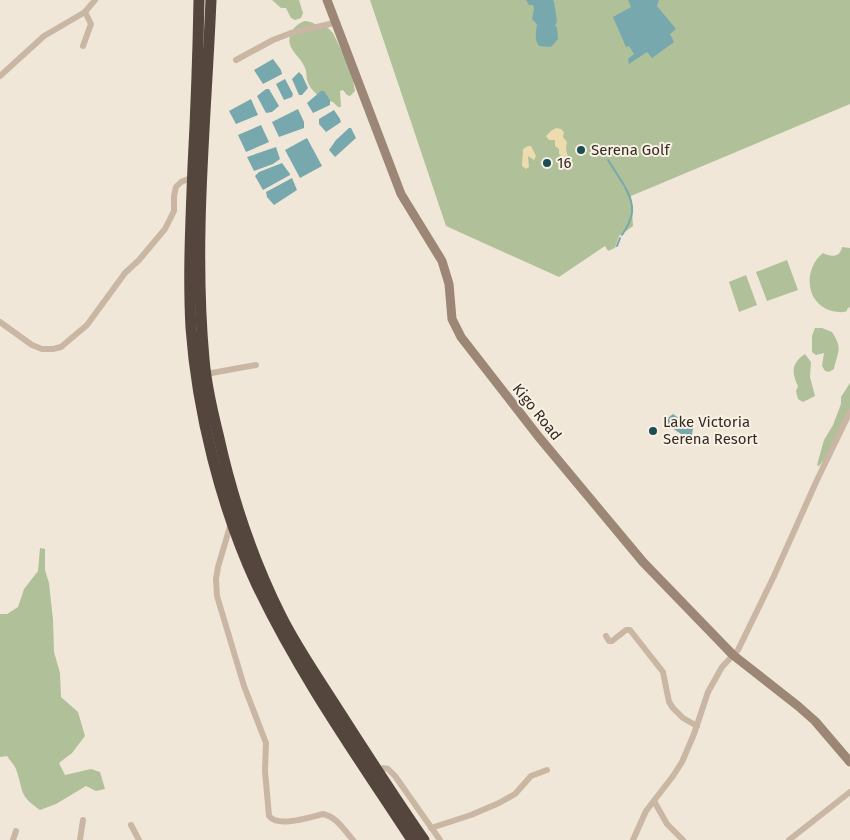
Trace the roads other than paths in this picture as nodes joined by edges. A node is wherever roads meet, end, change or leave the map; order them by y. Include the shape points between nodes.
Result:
1 (95, 0) edge
2 (199, 0) edge
3 (211, 0) edge
4 (326, 0) edge
5 (86, 12) junction
6 (334, 23) junction
7 (83, 46) dead end
8 (236, 60) dead end
9 (0, 76) edge
10 (193, 177) junction
11 (0, 322) edge
12 (256, 365) dead end
13 (206, 374) junction
14 (850, 412) edge
15 (232, 522) junction
16 (606, 636) dead end
17 (733, 655) junction
18 (697, 726) junction
19 (850, 762) edge
20 (547, 770) dead end
21 (378, 771) junction
22 (850, 792) edge
23 (654, 801) junction
24 (84, 820) dead end
25 (130, 825) dead end
26 (431, 828) junction
27 (16, 831) dead end
28 (13, 840) edge
29 (80, 840) edge
30 (139, 840) edge
31 (353, 840) edge
32 (412, 840) edge
33 (424, 840) edge
34 (440, 840) edge
35 (633, 840) edge
36 (682, 840) edge
37 (789, 840) edge

1 - 5 street
2 - 10 highway
3 - 13 highway via 199,249
4 - 6 street, Kigo Road
5 - 7 street via 91,24
5 - 9 street via 44,36
6 - 8 street via 291,33
6 - 17 street, Kigo Road via 401,194 444,266 452,319 461,337 620,536
10 - 11 street via 176,187 174,211 166,229 125,273 87,325 61,347 42,349 32,345
10 - 15 highway via 189,236 193,347 209,441
12 - 13 street
13 - 21 highway via 226,473 262,575 300,649
14 - 17 street via 774,576
15 - 31 street via 218,567 217,596 244,686 266,743 269,816 274,821 288,822 327,814
15 - 32 highway via 256,584 293,655
16 - 18 street via 612,641 630,630 663,672 672,708
17 - 18 street via 708,692
17 - 19 street, Kigo Road via 798,706
18 - 23 street via 682,762
20 - 26 street via 530,776 515,794 499,803
21 - 26 street via 388,769
21 - 33 highway
22 - 37 street
23 - 35 street
23 - 36 street via 667,824
24 - 29 street
25 - 30 street
26 - 34 street
27 - 28 street

